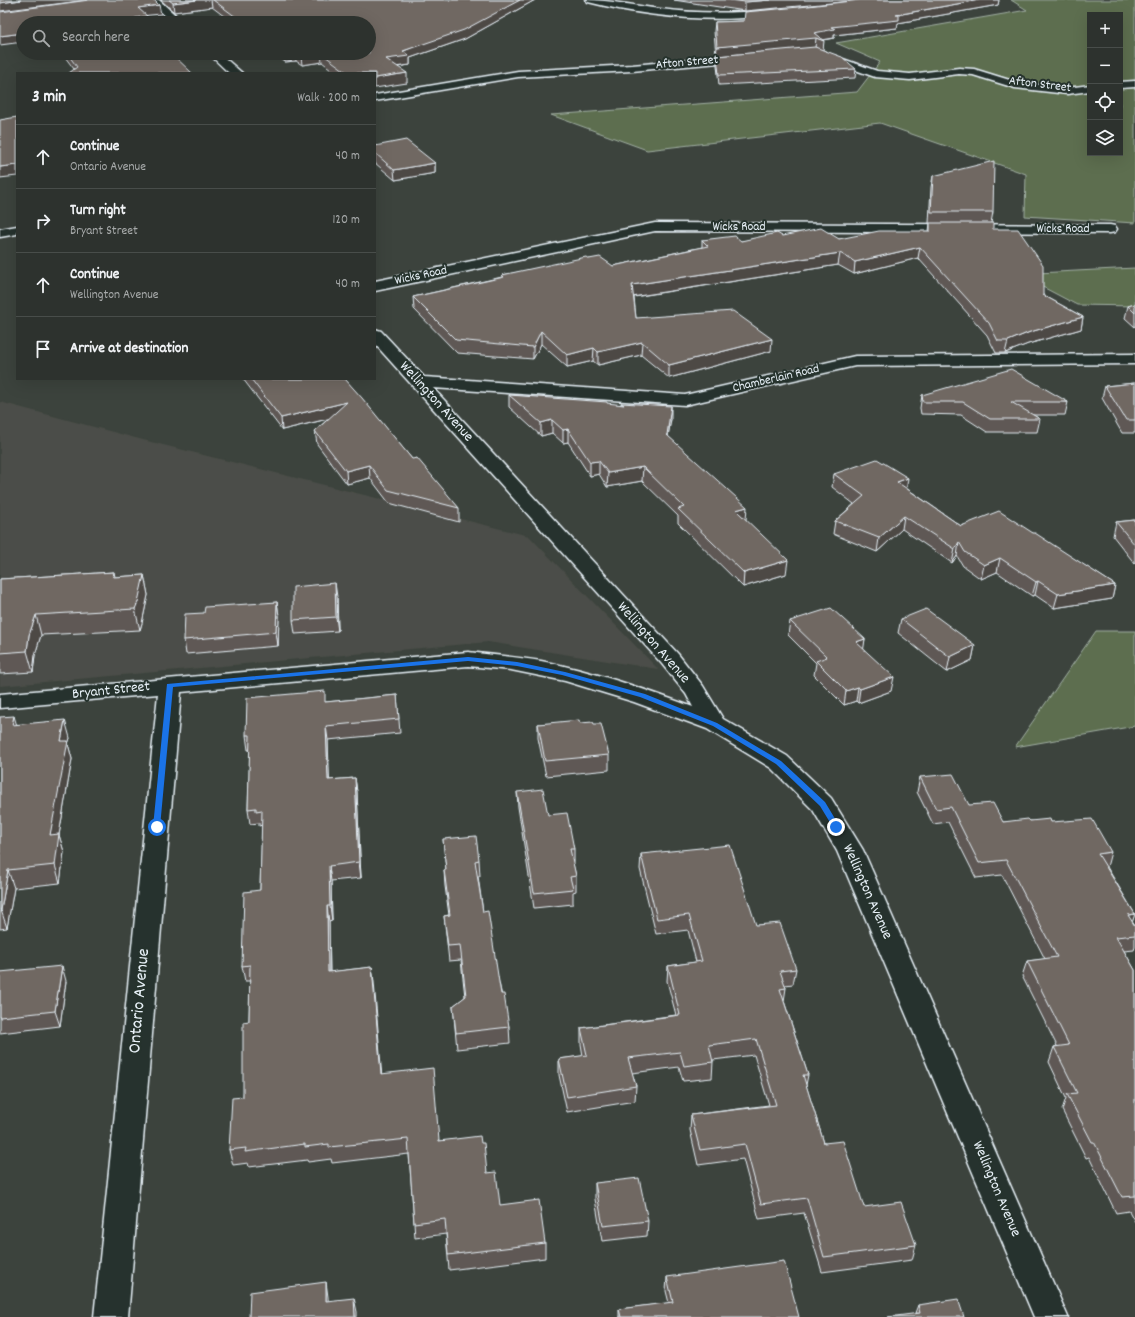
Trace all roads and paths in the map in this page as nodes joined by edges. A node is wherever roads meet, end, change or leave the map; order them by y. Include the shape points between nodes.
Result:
1 (154, 0) edge
2 (591, 0) edge
3 (784, 12) edge
4 (171, 16) edge
5 (815, 52) edge
6 (759, 57) edge
7 (221, 60) edge
8 (235, 72) edge
9 (1135, 84) edge
10 (1123, 85) edge
11 (1087, 88) edge
12 (376, 98) edge
13 (1110, 229) dead end
14 (16, 230) edge
15 (0, 233) edge
16 (376, 286) edge
17 (376, 335) edge
18 (1135, 359) edge
19 (418, 382) junction
20 (170, 685) junction
21 (0, 702) edge
22 (715, 724) junction
23 (111, 1317) edge
24 (1051, 1317) edge

1 - 4 street
2 - 3 street via 616,6 690,15 743,16
5 - 11 street, Afton Street via 875,74 910,77 959,71 974,72 1015,85 1067,91
6 - 12 street, Afton Street via 632,68 518,74
7 - 8 street
9 - 10 street
13 - 16 street, Wicks Road via 654,227
14 - 15 street
17 - 19 street, Wellington Avenue
18 - 19 street, Chamberlain Road via 855,361 685,400
19 - 22 street, Wellington Avenue via 670,659 695,691
20 - 21 street, Bryant Street
20 - 22 street, Bryant Street via 468,659 517,664 563,673 643,696
20 - 23 street, Ontario Avenue
22 - 24 street, Wellington Avenue via 779,762 822,804 850,850

